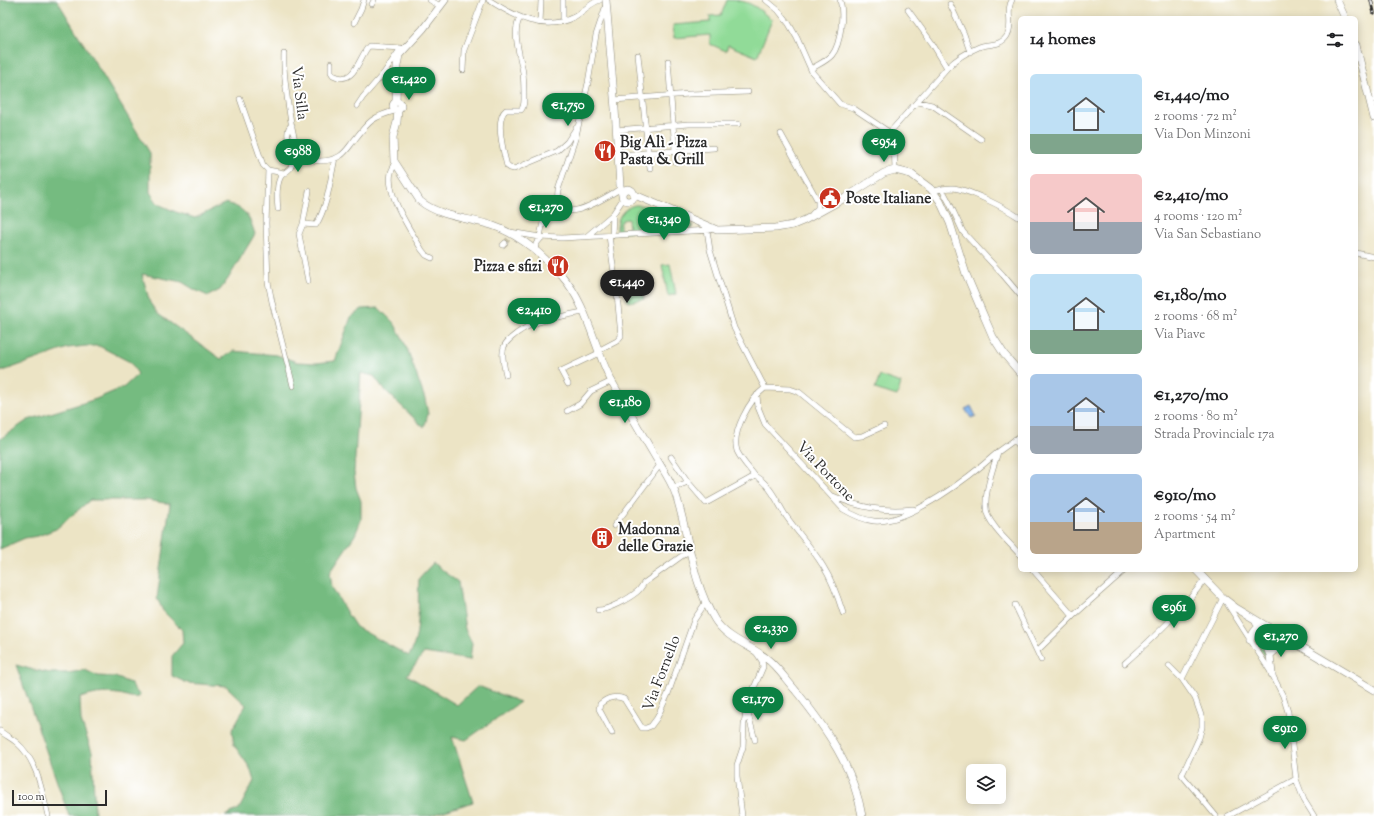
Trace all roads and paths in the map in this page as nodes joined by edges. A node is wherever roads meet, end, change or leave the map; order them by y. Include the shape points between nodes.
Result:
1 (364, 0) edge
2 (430, 0) edge
3 (483, 0) edge
4 (489, 0) edge
5 (563, 0) edge
6 (766, 0) edge
7 (840, 0) edge
8 (1012, 0) edge
9 (1337, 0) edge
10 (541, 1) edge
11 (604, 1) edge
12 (443, 3) edge
13 (950, 4) dead end
14 (908, 10) dead end
15 (1344, 16) edge
16 (520, 18) junction
17 (563, 21) junction
18 (354, 23) dead end
19 (540, 23) junction
20 (402, 49) junction
21 (970, 52) junction
22 (1358, 53) edge
23 (284, 54) dead end
24 (638, 55) dead end
25 (668, 60) dead end
26 (331, 64) dead end
27 (947, 68) junction
28 (811, 69) junction
29 (463, 70) dead end
30 (748, 92) dead end
31 (671, 96) junction
32 (643, 98) junction
33 (240, 99) dead end
34 (614, 100) junction
35 (918, 102) junction
36 (357, 106) dead end
37 (398, 112) junction
38 (1374, 118) edge
39 (738, 124) dead end
40 (292, 125) junction
41 (673, 125) junction
42 (577, 126) junction
43 (646, 128) junction
44 (616, 130) junction
45 (890, 132) junction
46 (781, 134) dead end
47 (981, 139) dead end
48 (714, 148) dead end
49 (675, 151) junction
50 (648, 153) junction
51 (618, 155) junction
52 (335, 158) junction
53 (676, 162) dead end
54 (395, 165) junction
55 (650, 169) dead end
56 (268, 170) junction
57 (895, 170) junction
58 (284, 173) junction
59 (619, 173) junction
60 (942, 189) junction
61 (309, 191) dead end
62 (934, 191) junction
63 (633, 192) junction
64 (622, 194) junction
65 (558, 197) junction
66 (278, 209) dead end
67 (613, 214) junction
68 (1018, 217) edge
69 (805, 220) junction
70 (303, 224) junction
71 (598, 226) junction
72 (707, 230) junction
73 (717, 230) junction
74 (504, 231) junction
75 (587, 236) junction
76 (601, 236) junction
77 (611, 236) junction
78 (541, 237) junction
79 (535, 251) junction
80 (1358, 253) edge
81 (1374, 256) edge
82 (432, 258) dead end
83 (308, 281) dead end
84 (1018, 293) edge
85 (582, 312) junction
86 (598, 352) junction
87 (1018, 371) edge
88 (506, 375) dead end
89 (612, 380) junction
90 (568, 384) dead end
91 (293, 386) dead end
92 (764, 388) junction
93 (757, 395) junction
94 (567, 411) dead end
95 (884, 426) dead end
96 (1018, 438) edge
97 (998, 452) junction
98 (671, 457) dead end
99 (660, 465) junction
100 (755, 476) junction
101 (688, 482) junction
102 (673, 489) junction
103 (830, 495) junction
104 (916, 509) junction
105 (614, 526) dead end
106 (690, 550) junction
107 (1018, 553) edge
108 (1035, 572) edge
109 (1123, 572) edge
110 (1198, 572) edge
111 (1204, 578) junction
112 (1223, 598) junction
113 (706, 602) junction
114 (1015, 605) dead end
115 (598, 610) dead end
116 (843, 613) dead end
117 (1073, 616) junction
118 (1260, 624) junction
119 (1250, 640) junction
120 (1291, 641) junction
121 (754, 649) junction
122 (1036, 651) junction
123 (1270, 655) junction
124 (1041, 660) dead end
125 (1125, 663) dead end
126 (1169, 666) dead end
127 (1272, 674) junction
128 (1182, 679) junction
129 (1374, 690) edge
130 (747, 704) junction
131 (0, 731) edge
132 (612, 733) dead end
133 (755, 740) dead end
134 (1296, 779) junction
135 (48, 816) edge
136 (742, 816) edge
137 (862, 816) edge
138 (1216, 816) edge
139 (1228, 816) edge
140 (1314, 816) edge

1 - 18 street
2 - 12 street
3 - 29 street via 464,50
4 - 16 street
5 - 17 street
6 - 28 street via 792,29
7 - 28 street via 842,17 836,48 829,58
8 - 21 street via 1009,9 1011,26 1005,39 998,44 982,46
9 - 15 main road
10 - 19 street
11 - 17 street via 594,3 576,16
11 - 34 main road
11 - 42 street
12 - 20 main road via 417,36
13 - 21 street
14 - 27 street
16 - 19 street
16 - 42 street via 517,31 524,78 524,106 521,110 506,110 502,114 501,136 508,166 514,169 556,151 567,142
17 - 19 street
20 - 26 street via 369,46 354,70 344,77 333,76
20 - 36 street
20 - 37 main road via 396,66 396,102 401,105
21 - 27 street
22 - 38 main road
23 - 40 street, Via Silla
24 - 32 street
25 - 31 street
27 - 35 street
28 - 45 street via 841,105 853,108
30 - 31 street
31 - 32 street
31 - 41 street
32 - 34 street
32 - 43 street
33 - 56 street via 261,161
34 - 44 main road
35 - 45 street
35 - 47 street via 932,105
37 - 52 street via 378,116 366,124 342,154
37 - 54 main road via 392,142
39 - 41 street
40 - 52 street, Via Silla via 299,152 303,157 315,160
40 - 58 street via 287,131 292,165 289,171
41 - 43 street
41 - 49 street
42 - 65 street
43 - 44 street
43 - 50 street
44 - 51 main road
45 - 57 street via 894,140
46 - 69 street via 818,203 817,209
48 - 49 street
49 - 50 street
49 - 53 street
50 - 51 street
50 - 55 street
51 - 59 main road
52 - 70 street via 322,216 316,226
54 - 74 main road via 420,201 426,205
54 - 82 street via 390,174 393,196 422,250
56 - 58 street
56 - 91 street via 268,282
57 - 62 main road via 914,175
57 - 69 main road via 881,175
58 - 66 street via 278,186
59 - 63 main road
59 - 64 main road
60 - 62 street
60 - 68 street via 955,188 966,192 996,204
60 - 84 street via 963,232
61 - 70 street
62 - 87 main road via 948,217 966,274 990,331
63 - 64 main road via 626,190
63 - 64 main road via 634,199 631,202 627,202
63 - 73 main road
64 - 65 street via 578,210 564,208
64 - 67 street
65 - 78 street via 546,210
67 - 71 street
67 - 77 street
69 - 73 main road via 782,227
70 - 83 street via 299,234
71 - 75 street
71 - 76 street
72 - 73 street
72 - 77 street
72 - 92 street via 710,250 736,334
74 - 78 street
74 - 79 main road
75 - 76 street
75 - 78 street
76 - 77 street
77 - 86 street via 621,336 616,342
78 - 79 street
79 - 85 main road via 564,279 577,298
80 - 81 street
85 - 86 main road
85 - 88 street via 534,323 520,330 504,347
86 - 89 main road
86 - 90 street via 559,372
89 - 94 street via 591,391 580,404
89 - 99 main road
92 - 93 street
92 - 95 street via 798,391 854,437
93 - 100 street via 741,422 736,442 739,455
93 - 103 street, Via Portone via 758,407 765,424
96 - 97 street, Via Portone
97 - 104 street, Via Portone via 950,490
97 - 107 street via 987,494 986,511 995,527
98 - 101 street
99 - 102 main road
99 - 105 street
100 - 101 street via 706,503
100 - 116 street via 770,489 789,520 822,564
101 - 102 street
102 - 106 main road
103 - 104 street via 859,506 893,511
103 - 104 street, Via Portone via 843,509 875,521 903,515
106 - 113 main road
106 - 115 street via 634,594 608,608
108 - 117 street
109 - 117 street
110 - 111 main road
111 - 112 main road
111 - 125 street via 1193,596 1168,624
112 - 118 main road
112 - 119 street
112 - 128 street
113 - 121 main road via 721,628
113 - 132 street, Via Fornello via 694,620 668,694 655,721 649,727 642,728 624,699 609,698 600,704 599,708
114 - 122 street
117 - 122 street
118 - 119 main road
118 - 120 main road
118 - 123 main road
119 - 127 street
120 - 123 main road
120 - 129 main road
121 - 130 street via 763,667
121 - 137 main road via 776,667 826,729 853,781
122 - 124 street
123 - 127 main road
126 - 128 street
127 - 134 street via 1288,712
128 - 138 street via 1195,698 1202,722 1201,734 1182,775
130 - 133 street via 748,718
130 - 136 street via 743,747 737,769
131 - 135 street via 16,742 35,770
134 - 139 street
134 - 140 street

